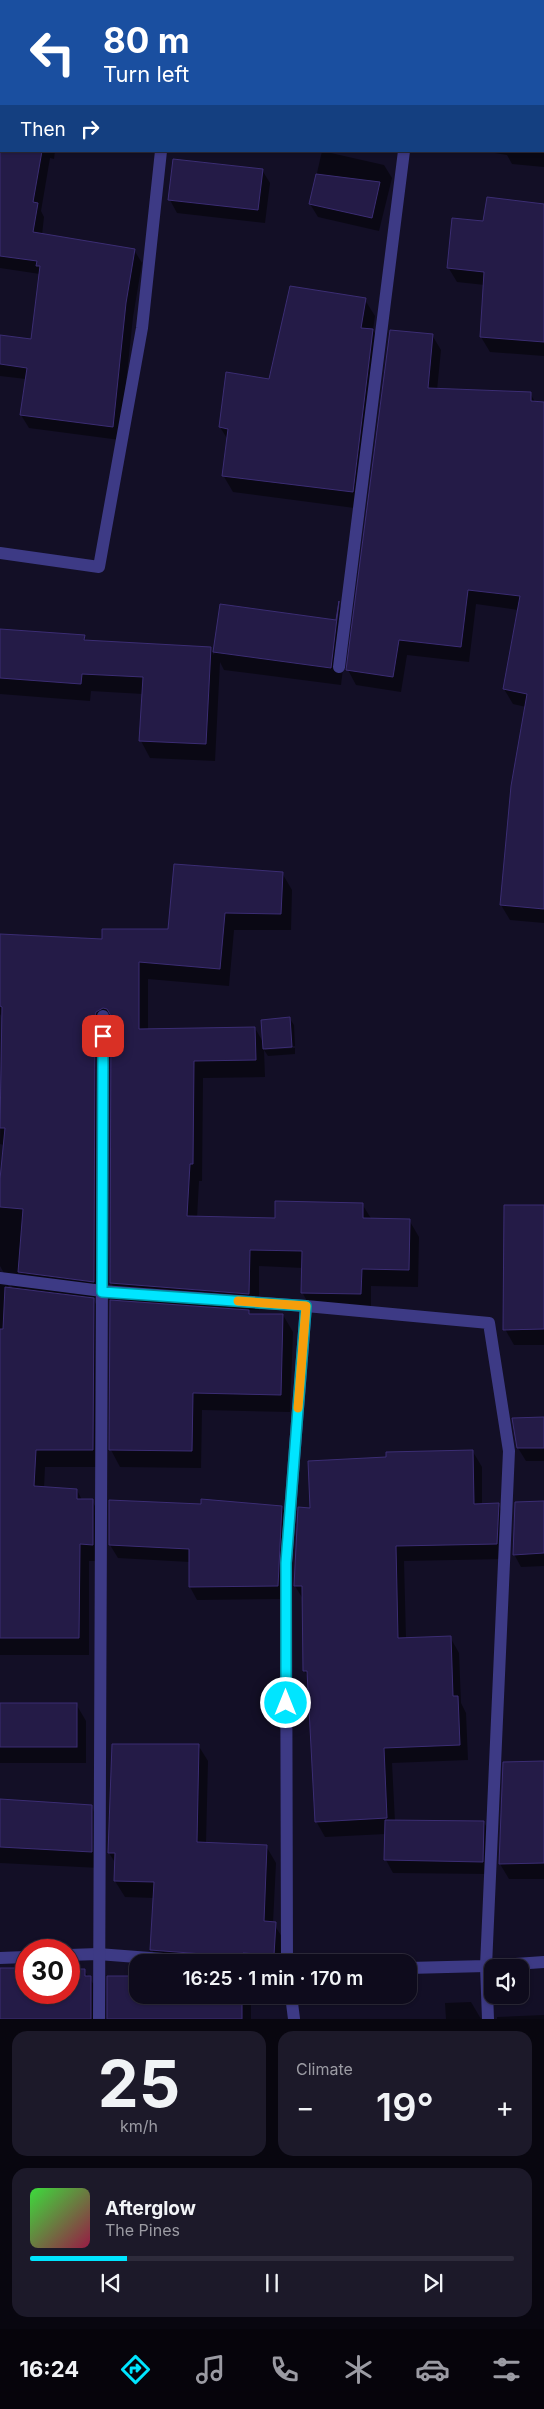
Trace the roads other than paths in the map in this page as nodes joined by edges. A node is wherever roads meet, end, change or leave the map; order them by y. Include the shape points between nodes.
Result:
1 (161, 152) edge
2 (404, 152) edge
3 (0, 553) edge
4 (340, 667) dead end
5 (104, 1016) dead end
6 (0, 1278) edge
7 (102, 1292) junction
8 (306, 1306) junction
9 (98, 1954) junction
10 (286, 1954) edge
11 (80, 1955) edge
12 (129, 1956) edge
13 (15, 1957) edge
14 (0, 1958) edge
15 (486, 1959) edge
16 (544, 1962) edge
17 (529, 1963) edge
18 (484, 1966) edge
19 (417, 1968) edge
20 (292, 2004) edge
21 (487, 2004) edge
22 (99, 2019) edge
23 (294, 2019) edge
24 (488, 2019) edge

1 - 3 street via 142,328 99,567
2 - 4 street
5 - 7 street
6 - 7 street
7 - 8 street
7 - 9 street
8 - 10 street via 286,1563
8 - 15 street via 489,1323 509,1451
9 - 11 street
9 - 12 street
9 - 22 street
13 - 14 street
16 - 17 street
18 - 19 street
20 - 23 street
21 - 24 street

